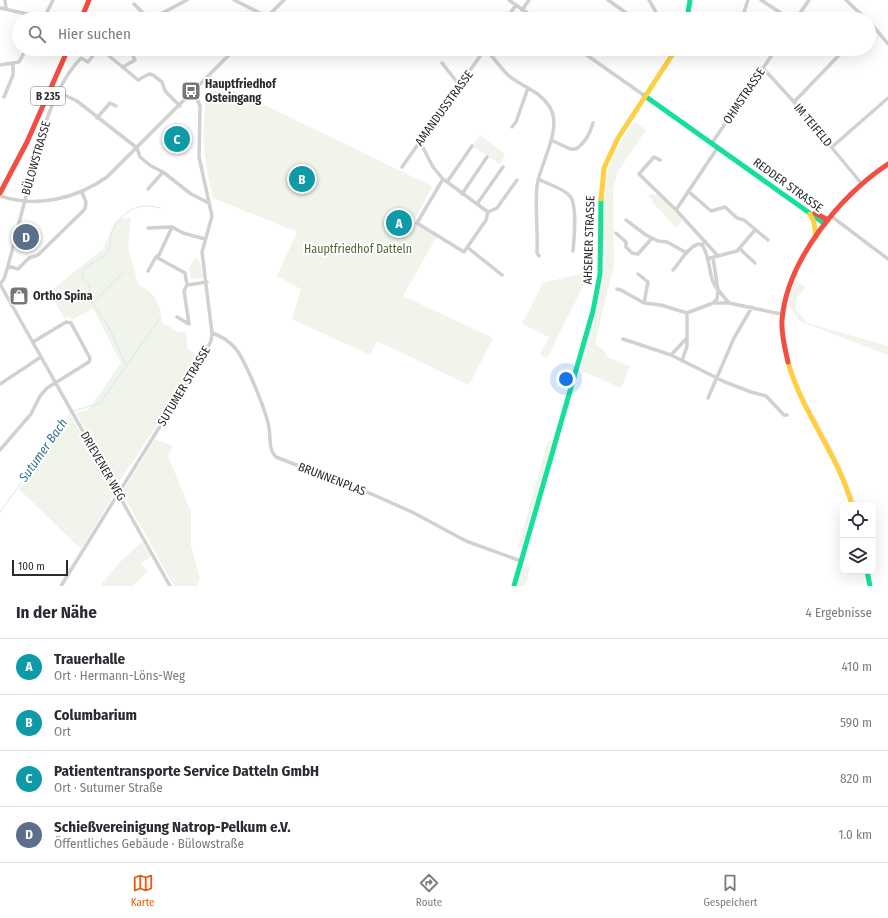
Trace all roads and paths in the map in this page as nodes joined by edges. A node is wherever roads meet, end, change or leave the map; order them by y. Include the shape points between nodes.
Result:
1 (5, 0) edge
2 (53, 0) edge
3 (89, 0) edge
4 (187, 0) edge
5 (234, 0) edge
6 (284, 0) edge
7 (509, 0) edge
8 (530, 0) edge
9 (608, 0) edge
10 (650, 0) edge
11 (690, 0) edge
12 (748, 0) edge
13 (761, 0) edge
14 (809, 0) edge
15 (846, 0) edge
16 (134, 4) dead end
17 (516, 5) junction
18 (0, 8) edge
19 (6, 9) junction
20 (522, 10) junction
21 (16, 12) edge
22 (47, 12) edge
23 (84, 12) edge
24 (143, 12) edge
25 (164, 12) edge
26 (256, 12) edge
27 (273, 12) edge
28 (511, 12) edge
29 (525, 12) edge
30 (625, 12) edge
31 (656, 12) edge
32 (688, 12) edge
33 (744, 12) edge
34 (779, 12) edge
35 (801, 12) edge
36 (859, 12) edge
37 (876, 29) edge
38 (888, 44) edge
39 (22, 56) edge
40 (65, 56) edge
41 (93, 56) edge
42 (110, 56) edge
43 (229, 56) edge
44 (481, 56) edge
45 (492, 56) edge
46 (588, 56) edge
47 (671, 56) edge
48 (771, 56) edge
49 (838, 56) edge
50 (134, 58) dead end
51 (442, 63) dead end
52 (13, 64) junction
53 (0, 65) edge
54 (123, 67) junction
55 (763, 68) junction
56 (460, 86) junction
57 (528, 88) junction
58 (194, 91) junction
59 (58, 92) junction
60 (645, 96) junction
61 (4, 97) dead end
62 (888, 98) edge
63 (794, 102) junction
64 (116, 106) dead end
65 (180, 106) junction
66 (97, 118) junction
67 (593, 123) dead end
68 (512, 127) dead end
69 (551, 140) junction
70 (420, 142) junction
71 (712, 143) junction
72 (472, 146) dead end
73 (718, 147) junction
74 (832, 147) junction
75 (137, 148) junction
76 (487, 157) dead end
77 (660, 160) dead end
78 (888, 164) edge
79 (402, 167) dead end
80 (502, 167) dead end
81 (163, 172) junction
82 (443, 179) junction
83 (517, 180) dead end
84 (538, 180) junction
85 (447, 182) junction
86 (861, 183) junction
87 (148, 189) dead end
88 (688, 191) junction
89 (82, 192) junction
90 (462, 194) junction
91 (0, 195) edge
92 (24, 202) junction
93 (209, 203) junction
94 (477, 204) junction
95 (676, 210) junction
96 (807, 210) junction
97 (488, 212) junction
98 (626, 220) dead end
99 (828, 220) junction
100 (172, 227) junction
101 (148, 228) dead end
102 (755, 230) junction
103 (616, 233) dead end
104 (816, 237) junction
105 (652, 238) junction
106 (205, 239) junction
107 (768, 240) dead end
108 (705, 241) junction
109 (702, 245) junction
110 (468, 247) junction
111 (740, 249) junction
112 (573, 251) dead end
113 (687, 252) junction
114 (539, 256) dead end
115 (718, 256) junction
116 (156, 257) junction
117 (887, 257) edge
118 (708, 258) junction
119 (713, 258) junction
120 (755, 263) dead end
121 (8, 266) junction
122 (673, 270) dead end
123 (148, 271) dead end
124 (638, 274) dead end
125 (502, 276) dead end
126 (207, 282) junction
127 (0, 284) edge
128 (187, 285) junction
129 (617, 289) dead end
130 (718, 290) junction
131 (644, 303) junction
132 (713, 303) junction
133 (729, 303) junction
134 (752, 307) junction
135 (687, 313) junction
136 (782, 314) junction
137 (177, 317) dead end
138 (212, 333) junction
139 (623, 339) dead end
140 (686, 339) junction
141 (32, 342) junction
142 (671, 355) junction
143 (41, 357) junction
144 (682, 361) junction
145 (717, 377) junction
146 (55, 382) junction
147 (0, 384) edge
148 (708, 398) dead end
149 (787, 415) dead end
150 (0, 450) edge
151 (118, 493) junction
152 (851, 502) edge
153 (521, 561) junction
154 (868, 574) edge
155 (61, 586) edge
156 (170, 586) edge
157 (514, 586) edge
158 (870, 586) edge

1 - 19 street
2 - 22 street
3 - 23 main road
4 - 25 street
5 - 26 street
6 - 27 street
7 - 17 street
8 - 20 street
9 - 30 street
10 - 31 street
11 - 32 main road
12 - 33 street
13 - 34 street
14 - 35 street
15 - 36 street
16 - 24 street
17 - 20 street
17 - 28 street
18 - 19 street
19 - 21 street
20 - 29 street
37 - 38 street
39 - 52 street via 19,62
40 - 91 main road, B 235 via 31,136
41 - 59 street, BÜLOWSTRASSE via 88,62 81,58
42 - 54 street
43 - 58 street
44 - 56 street, AMANDUSSTRASSE
45 - 57 street via 508,74
46 - 60 street
47 - 60 main road, AHSENER STRASSE
48 - 55 street, OHMSTRASSE
49 - 63 street
50 - 54 street
51 - 56 street
52 - 53 street
52 - 61 street via 13,75
54 - 65 street via 138,80 149,74 153,75 162,82 165,91
55 - 63 street, IM TEIFELD
55 - 71 street, OHMSTRASSE
56 - 70 street, AMANDUSSTRASSE
57 - 68 street
57 - 69 street via 537,93 551,108 554,126
58 - 65 street
58 - 93 street, SUTUMER STRASSE via 200,106 198,150
59 - 66 street via 77,101
59 - 92 street, BÜLOWSTRASSE via 42,134
60 - 71 main road, REDDER STRASSE
60 - 153 main road, AHSENER STRASSE via 618,138 604,168 601,192 600,274 593,311
62 - 74 street
63 - 74 street, IM TEIFELD
64 - 66 street via 110,103
65 - 75 street
66 - 75 street
67 - 69 street via 582,145 576,149 570,149
69 - 84 street
70 - 79 street, AMANDUSSTRASSE
70 - 82 street via 433,167
71 - 73 main road, REDDER STRASSE
72 - 85 street
73 - 88 street
73 - 96 main road, REDDER STRASSE
74 - 86 street, IM TEIFELD
75 - 81 street via 140,157
75 - 89 street via 107,177
76 - 90 street
77 - 95 street via 654,158 639,174
78 - 86 main road
80 - 94 street
81 - 87 street
81 - 93 street via 191,194
82 - 85 street
82 - 110 street via 417,223 464,252
83 - 97 street via 497,208
84 - 112 street via 568,194 572,199
84 - 114 street via 536,254
85 - 90 street
86 - 99 main road
88 - 95 street
88 - 102 street via 711,211 725,207
89 - 92 street via 57,200
89 - 121 street via 86,206 74,219 38,255 29,258 18,269
90 - 94 street
91 - 92 street
92 - 121 street, BÜLOWSTRASSE
93 - 106 street, SUTUMER STRASSE via 212,216
94 - 97 street
95 - 108 street
96 - 99 main road, REDDER STRASSE
96 - 104 main road via 814,222
97 - 110 street via 486,220
98 - 105 street
99 - 104 main road, REDDER STRASSE
99 - 117 street
100 - 101 street
100 - 106 street
100 - 116 street
102 - 107 street
102 - 111 street
103 - 105 street via 626,242 626,247 632,253 638,254
104 - 136 main road, REDDER STRASSE via 805,253 787,291
105 - 113 street
106 - 126 street, SUTUMER STRASSE via 202,261
108 - 109 street
108 - 115 street
109 - 113 street via 691,246
109 - 118 street
110 - 125 street
111 - 115 street
111 - 120 street
113 - 122 street
115 - 119 street
116 - 123 street
116 - 128 street via 186,273
118 - 119 street
118 - 130 street via 713,284
119 - 130 street
121 - 127 street, BÜLOWSTRASSE
124 - 131 street via 648,282
126 - 128 street
126 - 138 street, SUTUMER STRASSE
127 - 141 street, DRIEVENER WEG
128 - 137 street via 184,291 189,324
129 - 131 street
130 - 132 street via 717,299
130 - 133 street
131 - 135 street
132 - 133 street
132 - 135 street
133 - 134 street
134 - 136 street
134 - 145 street via 734,338
135 - 140 street
136 - 152 main road, REDDER STRASSE via 781,334 790,371 834,459
138 - 151 street, SUTUMER STRASSE via 211,341 201,360
138 - 153 street, BRUNNENPLAS via 236,348 243,361 267,420 271,450 276,457 374,495 466,541
139 - 142 street
140 - 142 street
140 - 144 street via 687,346
141 - 143 street, DRIEVENER WEG
141 - 146 street via 66,322 71,323 90,358 89,362
142 - 144 street
143 - 146 street, DRIEVENER WEG
143 - 147 street
144 - 145 street
145 - 148 street
145 - 149 street via 724,382 766,396
146 - 150 street via 40,396 31,414
146 - 151 street, DRIEVENER WEG
151 - 155 street, SUTUMER STRASSE
151 - 156 street, DRIEVENER WEG
153 - 157 main road, AHSENER STRASSE
154 - 158 main road

